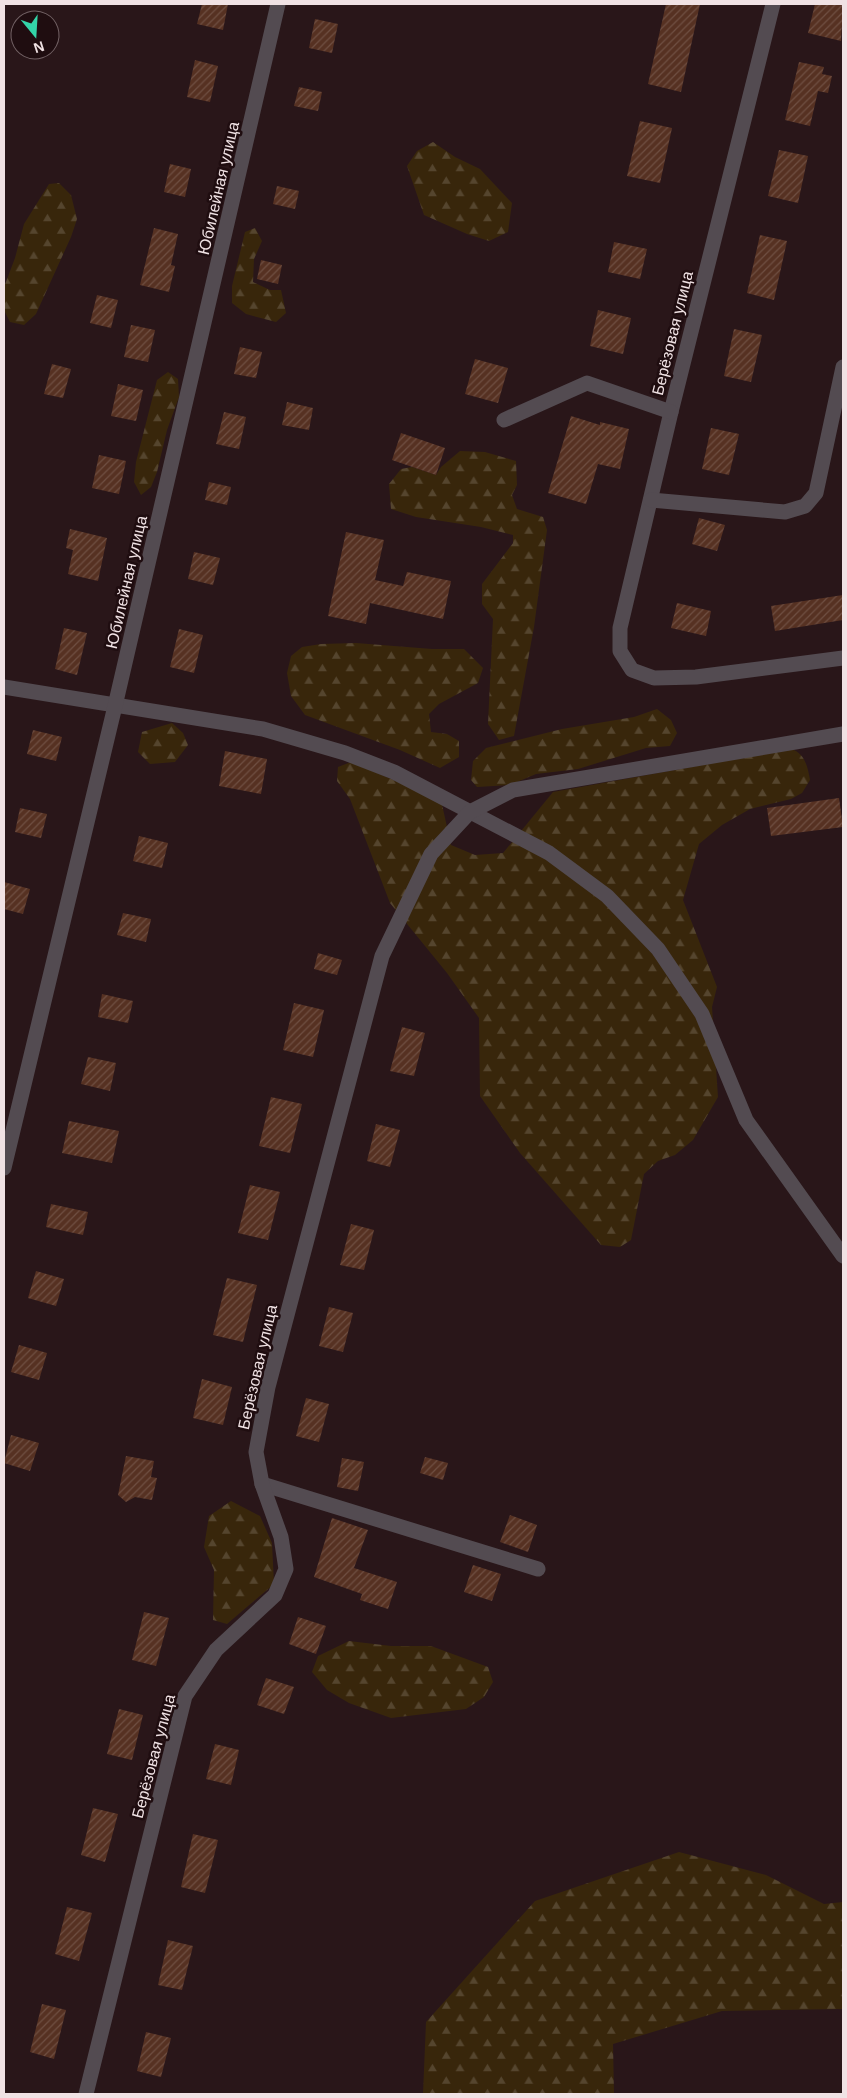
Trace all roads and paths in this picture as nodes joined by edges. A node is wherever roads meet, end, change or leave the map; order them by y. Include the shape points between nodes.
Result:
1 (278, 4) edge
2 (773, 4) edge
3 (843, 367) edge
4 (671, 412) junction
5 (504, 420) dead end
6 (650, 500) junction
7 (843, 658) edge
8 (4, 687) edge
9 (116, 706) junction
10 (843, 734) edge
11 (470, 812) junction
12 (4, 1168) edge
13 (843, 1256) edge
14 (262, 1484) junction
15 (538, 1569) dead end
16 (86, 2094) edge

1 - 9 street, Юбилейная улица
2 - 4 street, Берёзовая улица
3 - 6 street via 816,493 805,506 785,512
4 - 5 street via 587,383
4 - 6 street, Берёзовая улица
6 - 7 street, Берёзовая улица via 620,628 620,651 632,670 654,678 696,677
8 - 9 street
9 - 11 street via 263,729 345,753 394,772
9 - 12 street, Юбилейная улица
10 - 11 street via 513,790
11 - 13 street via 549,854 600,891 658,949 702,1014 746,1120
11 - 14 street, Берёзовая улица via 431,854 382,956 268,1387 256,1452
14 - 15 street
14 - 16 street, Берёзовая улица via 281,1537 286,1569 275,1595 216,1650 185,1696

